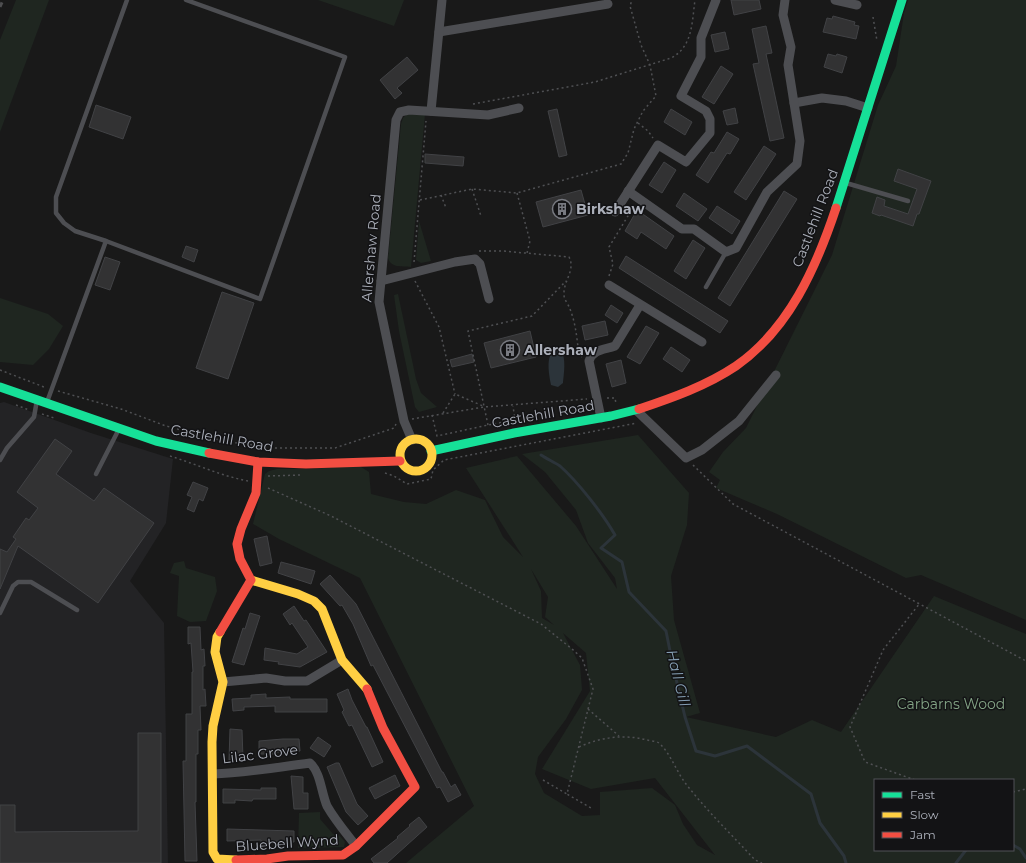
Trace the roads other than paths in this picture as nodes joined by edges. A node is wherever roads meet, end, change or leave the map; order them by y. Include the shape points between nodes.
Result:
1 (127, 0) edge
2 (186, 0) edge
3 (442, 0) edge
4 (716, 0) edge
5 (785, 0) edge
6 (835, 0) edge
7 (902, 0) edge
8 (608, 4) dead end
9 (857, 5) dead end
10 (439, 32) junction
11 (794, 103) junction
12 (519, 108) dead end
13 (868, 108) junction
14 (429, 111) junction
15 (845, 183) junction
16 (628, 192) junction
17 (908, 202) dead end
18 (614, 212) dead end
19 (106, 241) junction
20 (726, 252) junction
21 (381, 281) junction
22 (609, 285) road end
23 (706, 287) dead end
24 (489, 299) dead end
25 (640, 305) junction
26 (702, 342) dead end
27 (776, 375) dead end
28 (0, 387) edge
29 (37, 400) junction
30 (46, 403) junction
31 (636, 410) junction
32 (601, 418) junction
33 (120, 427) junction
34 (412, 440) junction
35 (402, 447) junction
36 (431, 451) junction
37 (0, 460) edge
38 (376, 461) junction
39 (400, 461) junction
40 (258, 462) junction
41 (96, 474) dead end
42 (251, 580) junction
43 (77, 610) dead end
44 (0, 613) edge
45 (342, 660) junction
46 (223, 682) junction
47 (213, 774) junction
48 (356, 846) junction

1 - 19 lane via 56,197 56,213 64,223 75,231
2 - 19 lane via 345,57 260,299
3 - 10 street
4 - 16 street via 701,38 701,57 681,96 706,111 710,119 710,133 686,162 658,145
5 - 11 street via 783,15 791,48 788,65
6 - 9 street
7 - 13 main road, Castlehill Road
8 - 10 street
10 - 14 street
11 - 13 street via 822,98 846,101
11 - 20 street via 800,141 797,164 767,192 736,248
12 - 14 street via 488,115
13 - 15 main road, Castlehill Road
14 - 21 street, Allershaw Road via 400,112 396,120
15 - 17 lane
15 - 31 main road, Castlehill Road via 821,251 802,290 784,319 768,338 747,358 714,380 678,396
16 - 18 street
16 - 20 street via 682,229 694,229
19 - 30 lane
20 - 23 lane
21 - 24 street via 475,259 480,264
21 - 34 street, Allershaw Road via 379,302 404,421
22 - 25 street
25 - 26 street
25 - 32 street via 617,344 594,353 589,361
27 - 31 street via 739,421 702,450 686,458
28 - 29 main road, Castlehill Road
29 - 30 main road, Castlehill Road
29 - 37 lane via 34,417
30 - 33 main road, Castlehill Road
31 - 32 main road, Castlehill Road
32 - 36 main road, Castlehill Road
33 - 40 main road, Castlehill Road via 156,441
33 - 41 lane
34 - 35 main road, Castlehill Road
34 - 36 main road via 417,439 426,443
35 - 38 main road, Castlehill Road
35 - 39 main road via 399,453
36 - 39 main road via 429,464 422,470 408,470
38 - 39 main road, Castlehill Road
38 - 40 main road, Castlehill Road via 306,464
40 - 42 main road via 256,492 237,542 241,563
42 - 45 main road, Bluebell Wynd via 314,601 325,614
42 - 46 main road, Bluebell Wynd via 217,637 215,652
43 - 44 lane via 31,582 18,582 13,586
45 - 46 street via 307,681 266,678
45 - 48 main road, Bluebell Wynd via 368,690 383,728 415,787
46 - 47 main road, Bluebell Wynd via 213,731
47 - 48 street, Lilac Grove via 310,763 315,768 327,806
47 - 48 main road, Bluebell Wynd via 213,852 217,859 343,855

